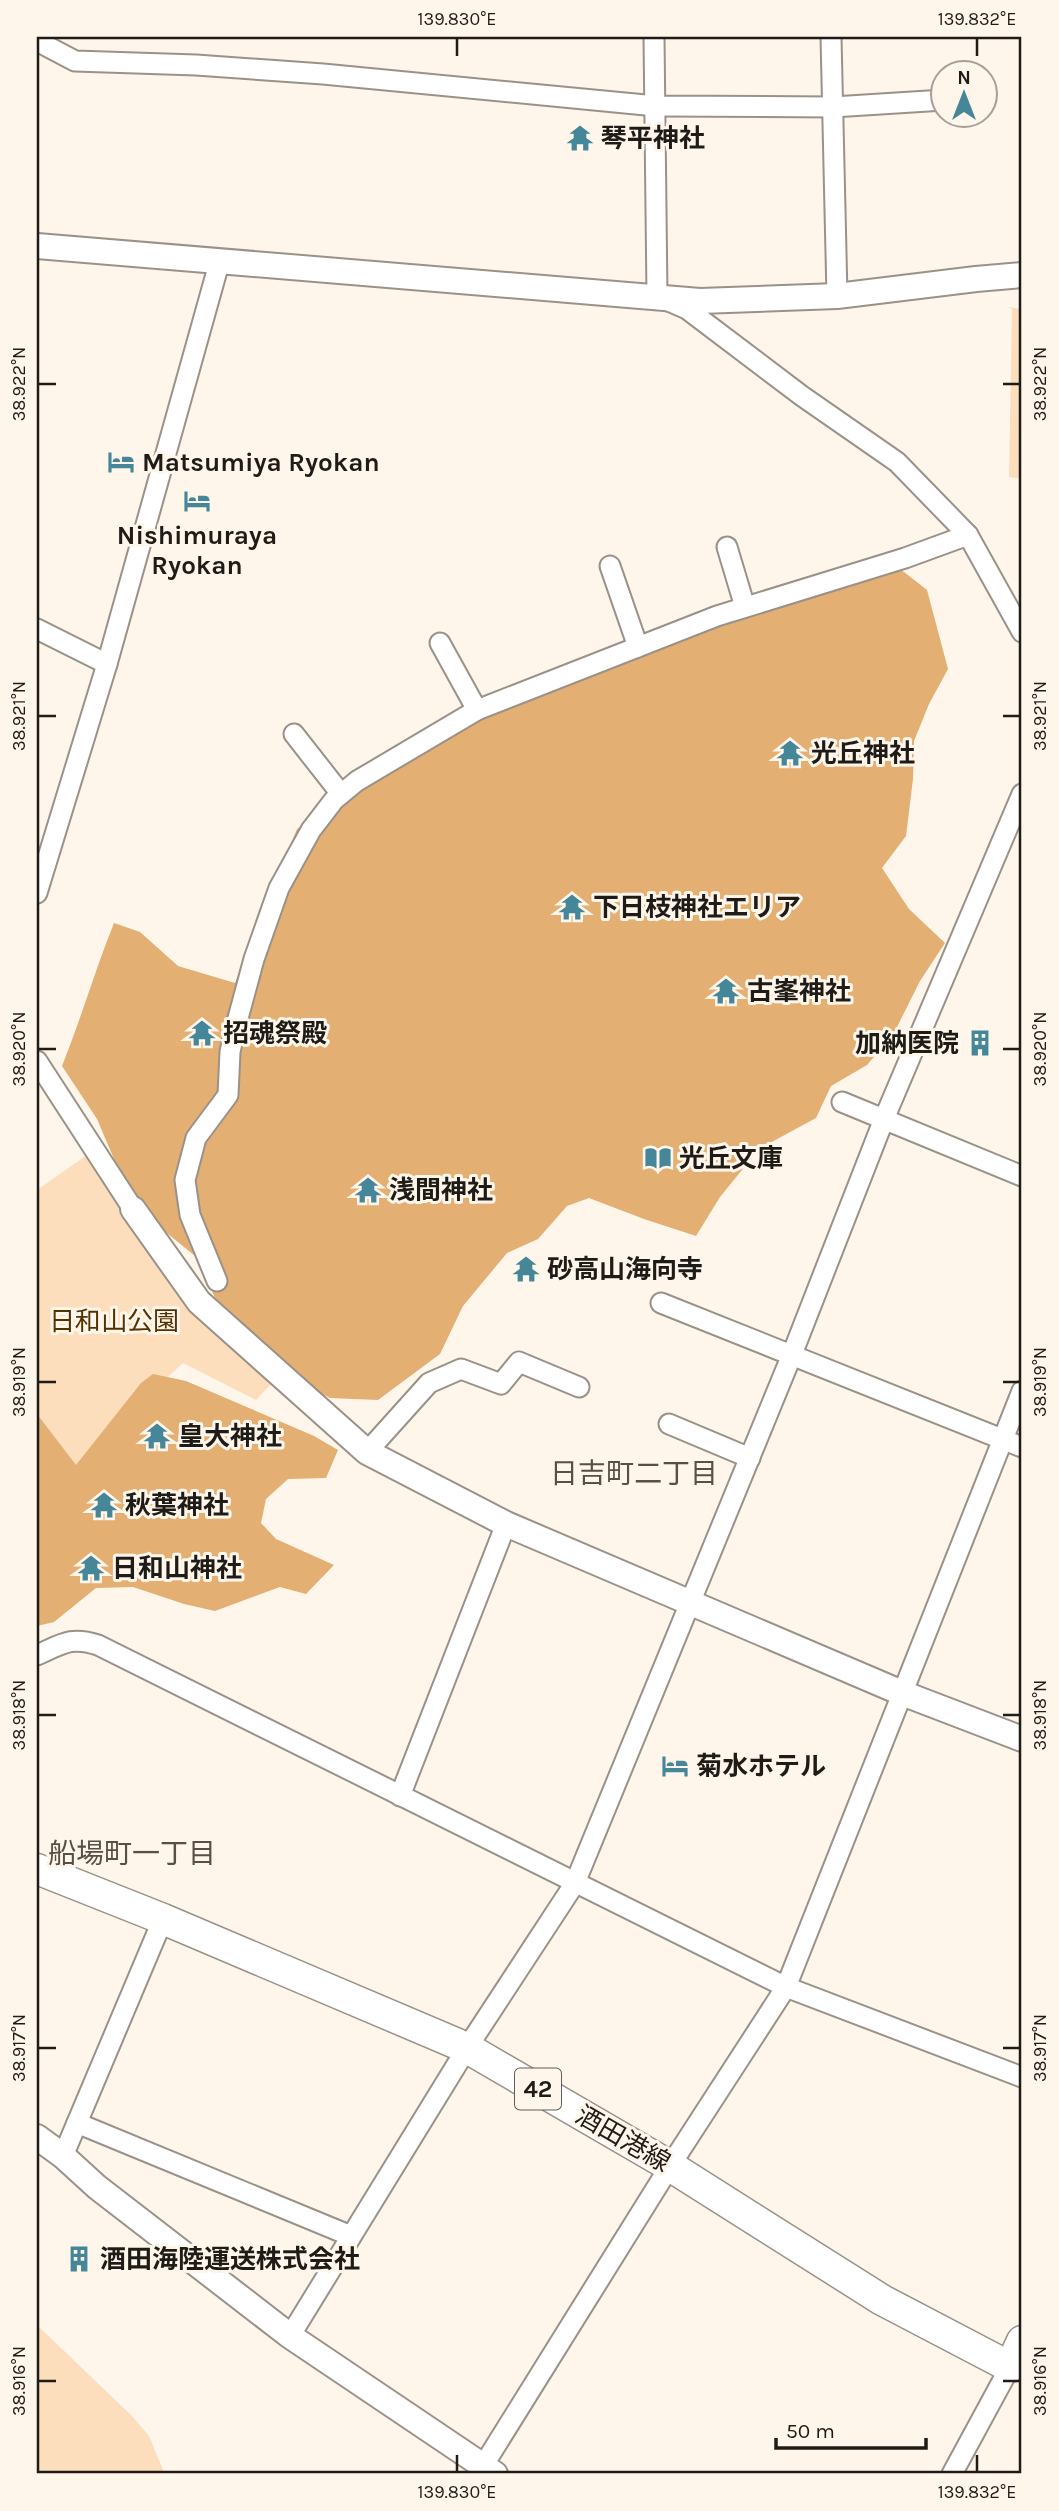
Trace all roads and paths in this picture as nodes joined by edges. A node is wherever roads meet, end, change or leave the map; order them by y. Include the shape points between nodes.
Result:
1 (654, 37) edge
2 (831, 37) edge
3 (37, 41) edge
4 (930, 101) edge
5 (656, 106) junction
6 (832, 107) junction
7 (37, 247) edge
8 (220, 260) junction
9 (1022, 275) edge
10 (657, 296) junction
11 (837, 296) junction
12 (968, 535) junction
13 (727, 547) dead end
14 (610, 566) dead end
15 (745, 607) junction
16 (37, 629) edge
17 (1022, 632) edge
18 (440, 643) dead end
19 (638, 647) junction
20 (107, 664) junction
21 (477, 710) junction
22 (294, 734) dead end
23 (341, 794) junction
24 (1022, 794) edge
25 (37, 893) edge
26 (37, 1061) edge
27 (842, 1102) dead end
28 (884, 1119) junction
29 (1022, 1176) edge
30 (133, 1209) joint
31 (217, 1281) dead end
32 (661, 1303) dead end
33 (791, 1357) junction
34 (579, 1387) dead end
35 (1022, 1391) edge
36 (669, 1424) dead end
37 (1003, 1440) junction
38 (1022, 1447) edge
39 (367, 1452) junction
40 (750, 1458) junction
41 (506, 1524) junction
42 (691, 1603) junction
43 (37, 1655) edge
44 (902, 1693) junction
45 (1022, 1739) edge
46 (400, 1796) junction
47 (37, 1869) edge
48 (575, 1883) junction
49 (163, 1919) junction
50 (786, 1987) junction
51 (467, 2048) junction
52 (1022, 2077) edge
53 (77, 2123) junction
54 (37, 2137) edge
55 (63, 2156) junction
56 (670, 2166) junction
57 (351, 2236) junction
58 (290, 2336) junction
59 (1016, 2354) edge
60 (486, 2471) edge
61 (952, 2474) edge

1 - 5 street
2 - 6 street
3 - 5 street via 75,61 323,74
4 - 6 street
5 - 6 street
5 - 10 street
6 - 11 street
7 - 8 street
8 - 10 street
8 - 20 street
9 - 11 street
10 - 11 street via 700,301
10 - 12 street via 687,309 897,462
12 - 15 street
12 - 17 street
13 - 15 street
14 - 19 street
15 - 19 street
16 - 20 street
18 - 21 street
19 - 21 street
20 - 25 street
21 - 23 street
22 - 23 street
23 - 31 street via 311,830 279,888 234,1033 228,1095 196,1138 188,1169 190,1214
24 - 28 street
26 - 30 street
27 - 28 street
28 - 29 street
28 - 33 street
30 - 39 street via 199,1302
32 - 33 street
33 - 37 street
33 - 40 street
34 - 39 street via 519,1362 501,1384 461,1369 429,1383
35 - 37 street
36 - 40 street
37 - 38 street
37 - 44 street
39 - 41 street
40 - 42 street
41 - 42 street
41 - 46 street
42 - 44 street
42 - 48 street
43 - 46 street via 81,1640 98,1645
44 - 45 street
44 - 50 street
46 - 48 street
47 - 49 main road, 酒田港線 / 42
48 - 50 street
48 - 51 street
49 - 51 main road, 酒田港線 / 42
49 - 53 street
50 - 52 street
50 - 56 street
51 - 56 main road, 酒田港線 / 42
51 - 57 street
53 - 55 street
53 - 57 street
54 - 55 street
55 - 58 street
56 - 59 main road, 酒田港線 / 42 via 882,2300
56 - 60 street
57 - 58 street
58 - 60 street
59 - 61 street

